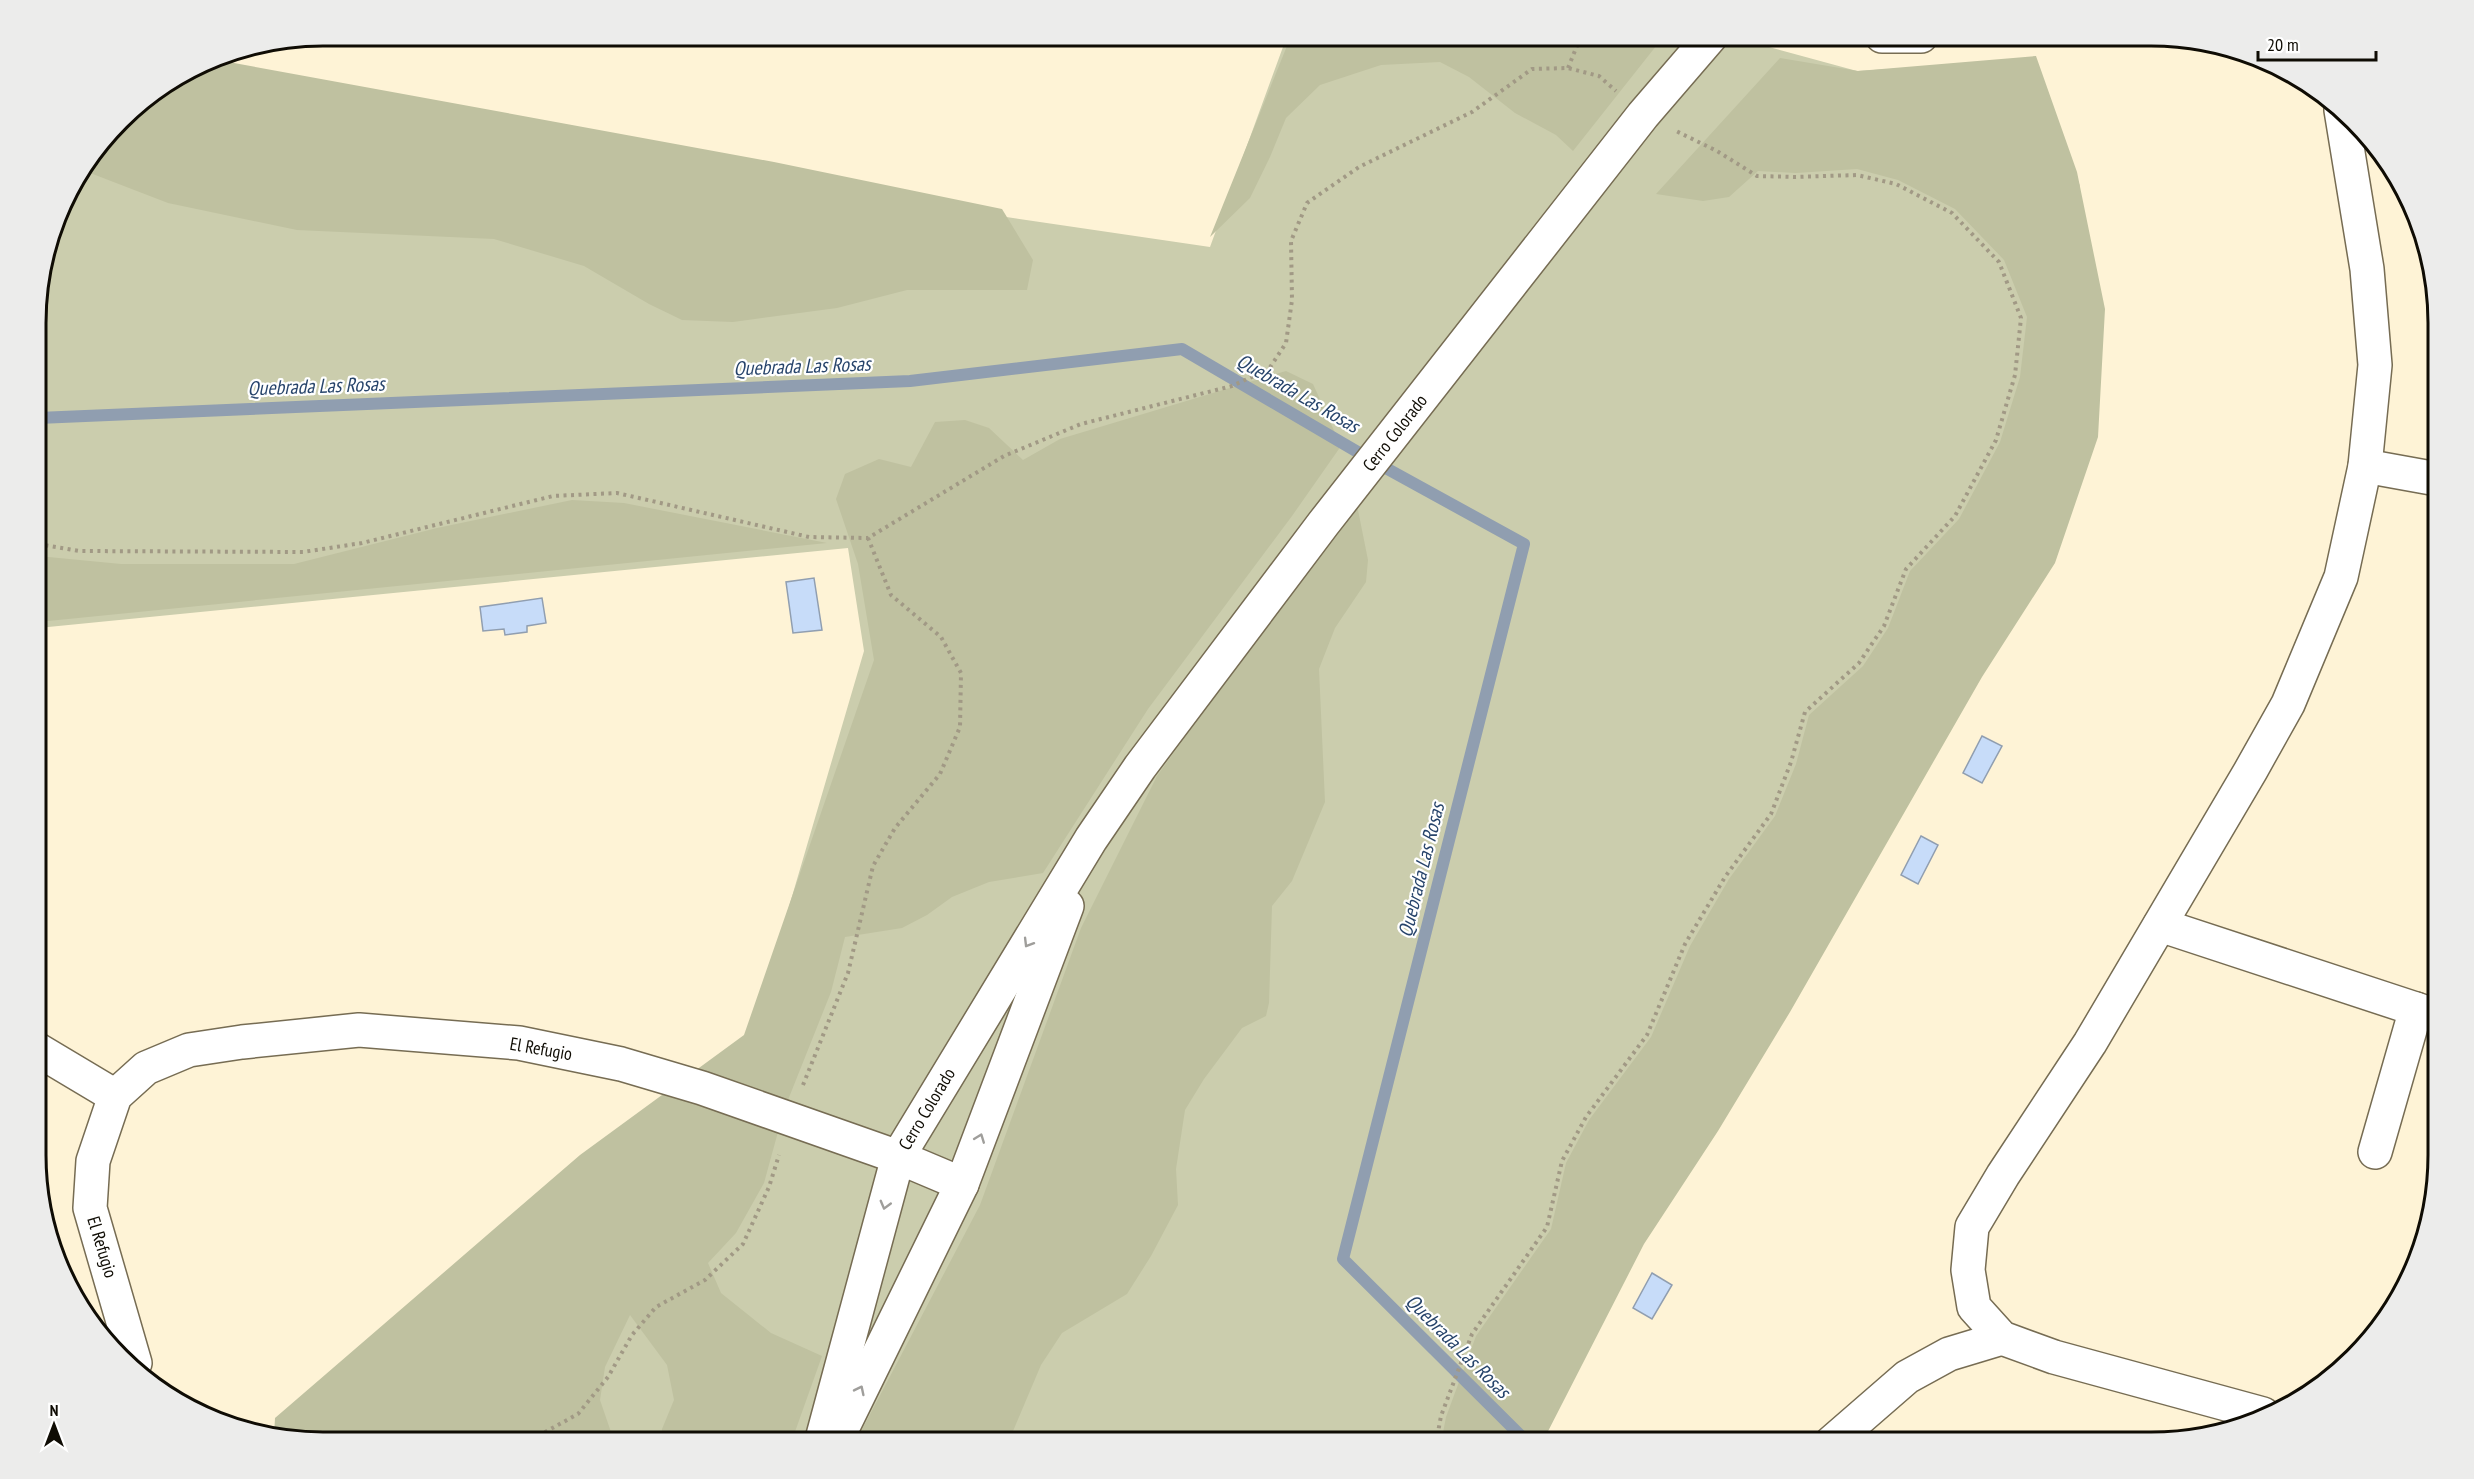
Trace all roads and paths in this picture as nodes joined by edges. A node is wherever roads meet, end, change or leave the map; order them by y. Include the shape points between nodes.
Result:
1 (1577, 46) edge
2 (1702, 46) edge
3 (1568, 68) junction
4 (1643, 115) junction
5 (2344, 126) edge
6 (2366, 466) junction
7 (2428, 477) edge
8 (868, 538) junction
9 (46, 545) edge
10 (1091, 839) junction
11 (2160, 925) junction
12 (2427, 1012) edge
13 (46, 1055) edge
14 (115, 1096) junction
15 (790, 1117) junction
16 (2375, 1152) dead end
17 (898, 1157) junction
18 (962, 1184) junction
19 (2002, 1338) junction
20 (133, 1356) edge
21 (2254, 1412) edge
22 (545, 1432) edge
23 (823, 1432) edge
24 (839, 1432) edge
25 (1438, 1432) edge
26 (1844, 1432) edge

1 - 3 path
2 - 4 street, Cerro Colorado
3 - 4 path via 1599,76
3 - 8 path via 1532,69 1472,112 1359,168 1307,203 1291,241 1292,300 1286,343 1269,369 1232,386 1081,424 1004,456
4 - 10 street, Cerro Colorado via 1323,524 1140,767
4 - 25 path via 1717,151 1757,176 1857,175 1896,184 1952,213 1999,262 2021,318 2015,375 1996,440 1955,516 1906,569 1884,626 1859,663 1804,712 1791,762 1771,814 1725,876 1685,944 1647,1035 1576,1134 1562,1161 1547,1227 1472,1334
5 - 6 street via 2367,269 2375,365
6 - 7 street
6 - 11 street via 2341,577 2288,704
8 - 9 path via 809,537 617,493 553,496 362,543 303,552 80,551
8 - 15 path via 891,595 941,637 961,673 960,727 940,774 895,828 873,866 848,973
10 -> 17 street, Cerro Colorado
18 -> 10 street, Cerro Colorado
11 - 12 street
11 - 19 street via 2091,1043 1972,1227 1968,1270 1974,1307
12 - 16 street
13 - 14 street
14 - 15 street, El Refugio via 146,1068 189,1050 359,1030 519,1043 621,1064
14 - 20 street, El Refugio via 93,1161 90,1209
15 - 17 street, El Refugio
15 - 22 path via 769,1187 742,1244 705,1280 656,1307 578,1414
17 - 18 street, El Refugio
17 -> 23 street, Cerro Colorado
24 -> 18 street, Cerro Colorado
19 - 21 street via 2054,1358
19 - 26 street via 1949,1354 1907,1377

